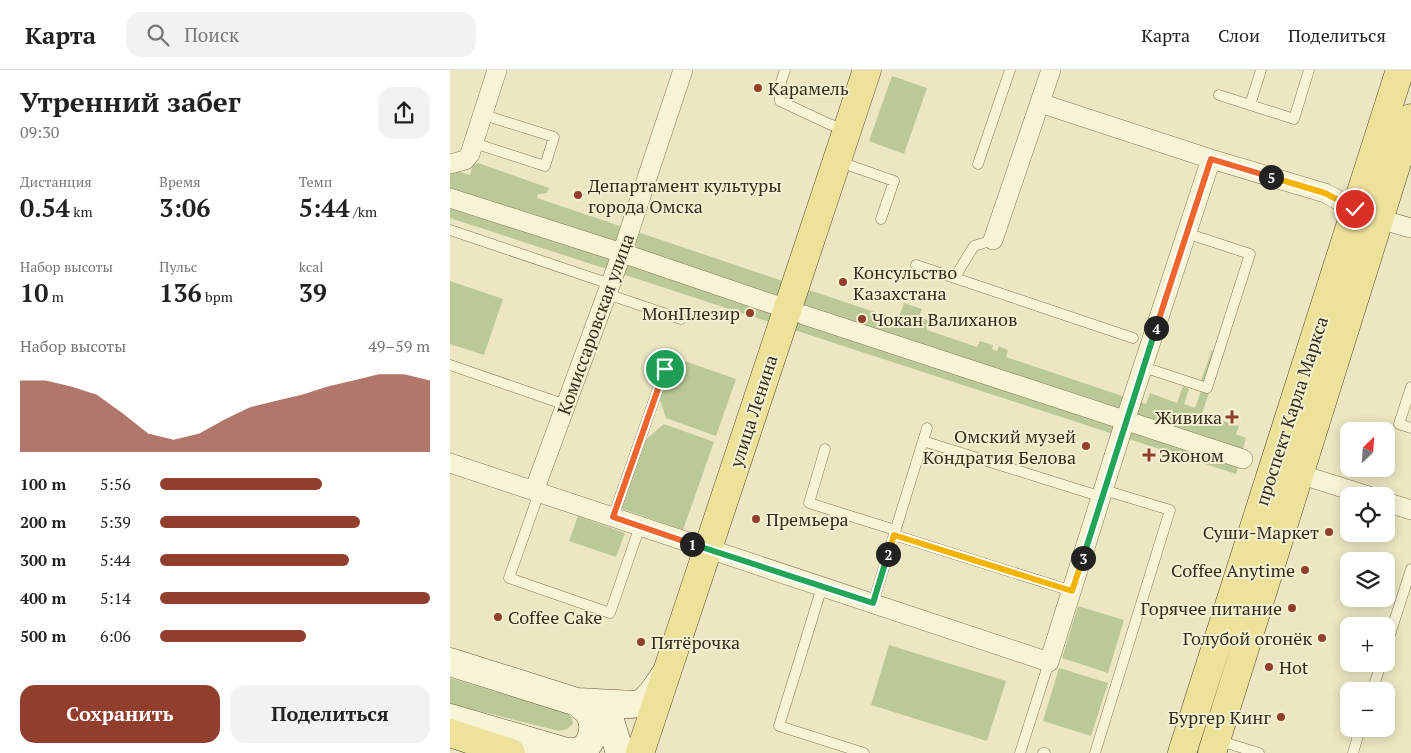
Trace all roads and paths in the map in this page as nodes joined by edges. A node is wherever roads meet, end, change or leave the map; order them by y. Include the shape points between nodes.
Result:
1 (497, 70) edge
2 (682, 70) edge
3 (785, 70) edge
4 (867, 70) edge
5 (1010, 70) edge
6 (1051, 70) edge
7 (1261, 70) edge
8 (1309, 70) edge
9 (1400, 70) edge
10 (1219, 95) dead end
11 (1040, 103) junction
12 (1250, 105) junction
13 (484, 115) junction
14 (1411, 118) edge
15 (847, 130) junction
16 (474, 143) junction
17 (1211, 159) junction
18 (836, 160) junction
19 (450, 164) edge
20 (978, 164) dead end
21 (450, 198) edge
22 (1367, 214) junction
23 (881, 218) dead end
24 (1411, 228) edge
25 (450, 230) edge
26 (1186, 233) junction
27 (993, 240) joint
28 (622, 253) junction
29 (916, 265) dead end
30 (955, 277) junction
31 (608, 289) junction
32 (775, 305) dead end
33 (804, 315) dead end
34 (681, 319) dead end
35 (1133, 338) dead end
36 (450, 366) edge
37 (1143, 367) junction
38 (665, 369) dead end
39 (1411, 386) edge
40 (566, 405) junction
41 (1125, 421) junction
42 (927, 428) dead end
43 (1411, 428) edge
44 (923, 441) junction
45 (825, 449) dead end
46 (1243, 459) dead end
47 (450, 463) edge
48 (1299, 474) junction
49 (1340, 487) edge
50 (536, 492) junction
51 (1103, 494) junction
52 (1395, 505) edge
53 (1411, 510) edge
54 (613, 517) junction
55 (640, 526) junction
56 (895, 532) junction
57 (708, 549) junction
58 (1411, 569) edge
59 (822, 587) junction
60 (1072, 591) junction
61 (873, 603) junction
62 (1395, 619) edge
63 (450, 662) edge
64 (1049, 662) junction
65 (667, 672) junction
66 (586, 702) junction
67 (450, 718) edge
68 (450, 733) edge
69 (1357, 737) edge
70 (1214, 746) edge
71 (511, 753) edge
72 (620, 753) edge
73 (640, 753) edge
74 (864, 753) edge
75 (1020, 753) edge
76 (1095, 753) edge
77 (1182, 753) edge
78 (1259, 753) edge
79 (1352, 753) edge

1 - 13 street
2 - 28 street, Комиссаровская улица
3 - 15 lane via 780,100
4 - 15 main road, улица Ленина
5 - 20 lane
6 - 11 street
7 - 12 lane
8 - 12 lane via 1294,119
9 - 22 main road, проспект Карла Маркса
10 - 12 lane
11 - 17 street
11 - 27 street
13 - 16 street
13 - 16 lane via 554,138 545,166
14 - 22 main road, проспект Карла Маркса
15 - 18 main road, улица Ленина
16 - 19 street via 465,160
17 - 22 street via 1325,193
17 - 26 street
18 - 23 lane via 894,181
18 - 57 main road, улица Ленина
21 - 28 street
22 - 24 street
22 - 48 main road, проспект Карла Маркса
22 - 77 main road, проспект Карла Маркса
25 - 31 lane
26 - 37 street
26 - 37 lane via 1250,254 1207,388
27 - 30 lane via 974,246
28 - 31 street, Комиссаровская улица
28 - 32 street
29 - 30 lane
30 - 35 lane
31 - 34 lane
31 - 40 street, Комиссаровская улица
33 - 41 street
36 - 40 lane
37 - 41 street
38 - 54 lane
39 - 43 lane via 1399,424
40 - 50 street, Комиссаровская улица
41 - 46 street
41 - 51 street
42 - 44 lane
44 - 51 lane
44 - 56 lane
45 - 56 lane via 809,503
47 - 50 street
48 - 49 street
48 - 70 main road, проспект Карла Маркса
50 - 54 street
50 - 55 lane via 510,578 610,613
51 - 60 street
51 - 76 lane via 1170,510
52 - 53 street
54 - 55 street
55 - 57 street
56 - 60 lane
56 - 61 lane
57 - 59 street
57 - 65 main road, улица Ленина
58 - 62 lane
59 - 61 street
59 - 74 lane via 779,726
60 - 64 street
61 - 64 street
63 - 66 main road
64 - 75 lane
65 - 66 main road via 641,704
65 - 73 main road, улица Ленина
66 - 67 main road via 593,725 592,736 578,752 563,751
66 - 72 main road via 608,714
68 - 71 main road
69 - 79 lane
70 - 78 lane

